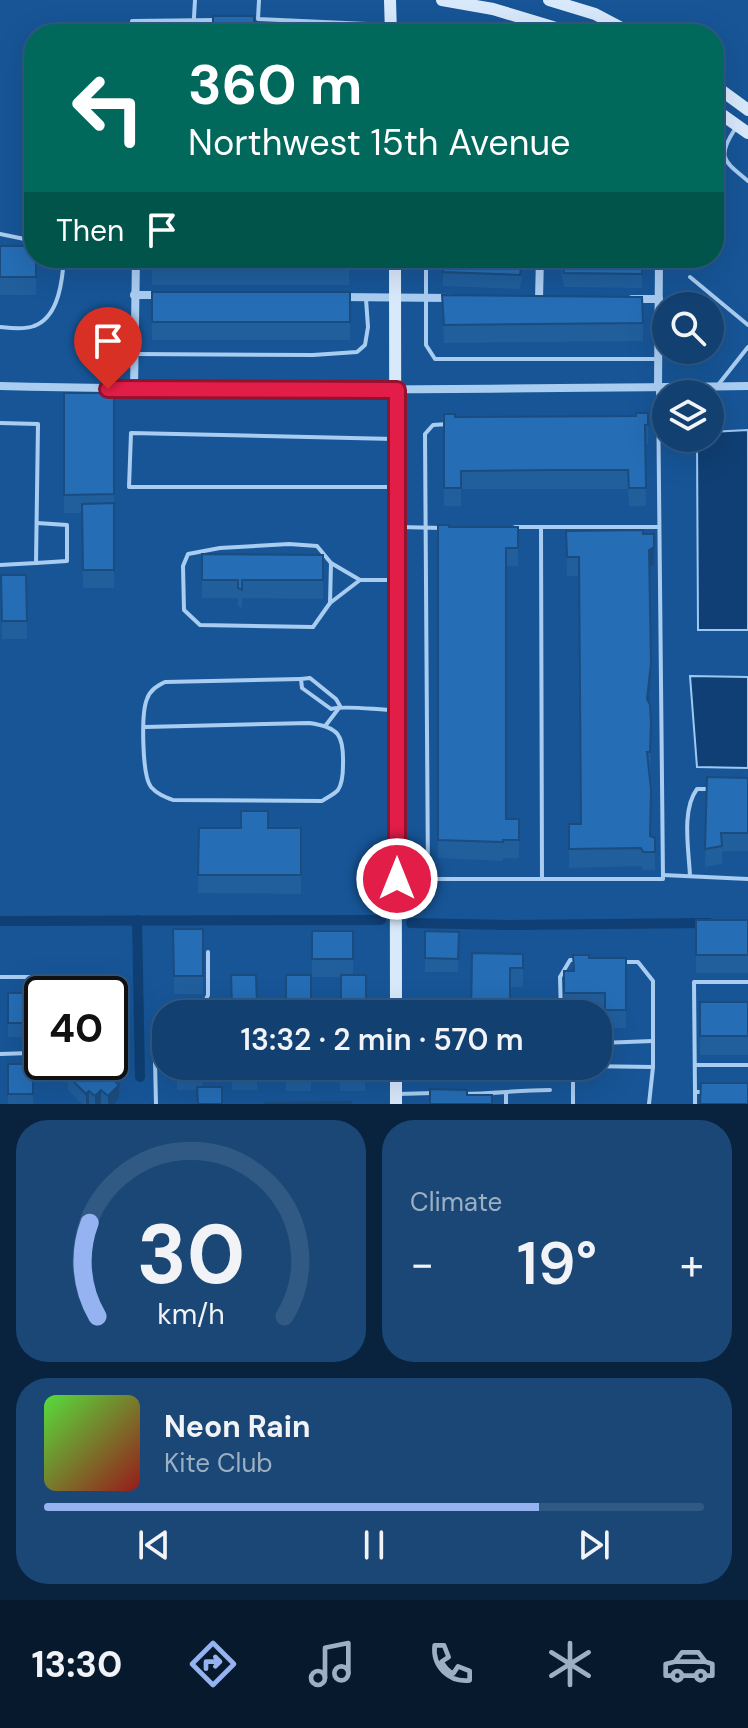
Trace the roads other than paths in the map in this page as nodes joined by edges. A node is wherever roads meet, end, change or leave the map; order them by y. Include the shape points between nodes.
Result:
1 (195, 0) edge
2 (259, 0) edge
3 (390, 0) edge
4 (442, 0) edge
5 (549, 0) edge
6 (258, 19) junction
7 (193, 20) junction
8 (219, 20) edge
9 (245, 20) edge
10 (317, 23) joint
11 (132, 24) edge
12 (193, 24) edge
13 (367, 24) edge
14 (391, 24) edge
15 (543, 24) edge
16 (614, 24) edge
17 (724, 92) edge
18 (748, 110) edge
19 (724, 116) edge
20 (743, 129) edge
21 (724, 146) edge
22 (724, 158) edge
23 (748, 181) edge
24 (0, 234) edge
25 (24, 239) edge
26 (62, 268) edge
27 (135, 268) edge
28 (395, 268) edge
29 (426, 268) edge
30 (540, 268) edge
31 (659, 268) edge
32 (690, 277) dead end
33 (659, 292) edge
34 (134, 295) junction
35 (165, 295) edge
36 (335, 297) edge
37 (366, 297) junction
38 (395, 297) junction
39 (426, 298) junction
40 (455, 298) edge
41 (526, 299) edge
42 (539, 299) junction
43 (554, 299) edge
44 (629, 299) edge
45 (652, 299) edge
46 (748, 325) edge
47 (0, 327) edge
48 (748, 347) edge
49 (134, 354) junction
50 (652, 359) edge
51 (722, 380) edge
52 (0, 386) edge
53 (724, 386) edge
54 (748, 386) edge
55 (652, 387) edge
56 (134, 389) junction
57 (397, 390) junction
58 (0, 423) edge
59 (451, 424) edge
60 (397, 439) junction
61 (659, 452) edge
62 (397, 487) junction
63 (36, 523) junction
64 (397, 527) junction
65 (512, 527) edge
66 (541, 527) junction
67 (660, 527) junction
68 (426, 528) junction
69 (455, 528) edge
70 (36, 563) junction
71 (331, 563) junction
72 (0, 565) edge
73 (360, 580) junction
74 (397, 580) junction
75 (330, 603) junction
76 (301, 679) junction
77 (340, 706) junction
78 (397, 710) junction
79 (326, 725) junction
80 (145, 727) junction
81 (720, 789) edge
82 (663, 875) junction
83 (690, 876) junction
84 (397, 879) junction
85 (428, 879) junction
86 (542, 879) junction
87 (748, 879) edge
88 (208, 952) dead end
89 (584, 960) edge
90 (611, 961) edge
91 (0, 977) edge
92 (24, 977) edge
93 (748, 982) edge
94 (206, 1000) edge
95 (396, 1000) edge
96 (561, 1000) edge
97 (694, 1013) junction
98 (708, 1013) edge
99 (654, 1041) junction
100 (612, 1042) edge
101 (24, 1053) edge
102 (0, 1054) edge
103 (695, 1065) junction
104 (748, 1065) edge
105 (612, 1066) edge
106 (653, 1067) junction
107 (155, 1080) edge
108 (573, 1080) edge
109 (550, 1090) dead end
110 (695, 1092) junction
111 (708, 1092) edge
112 (437, 1093) edge
113 (450, 1093) edge
114 (506, 1094) junction
115 (396, 1099) edge
116 (156, 1104) edge
117 (506, 1104) edge
118 (573, 1104) edge
119 (649, 1104) edge
120 (695, 1104) edge

1 - 7 lane
2 - 6 lane
3 - 14 street
4 - 15 street
5 - 16 street
6 - 9 lane
6 - 10 lane
7 - 8 lane
7 - 11 lane
7 - 12 lane
10 - 13 lane
17 - 18 street
19 - 20 street
20 - 21 lane
22 - 23 lane
24 - 25 lane
26 - 47 lane via 61,293 50,314 35,326
27 - 34 street
28 - 38 street
29 - 39 lane
30 - 42 street
31 - 33 street
32 - 46 lane
34 - 35 street
34 - 49 street
36 - 37 street
37 - 38 street
37 - 49 lane via 368,327 365,345 357,352
38 - 39 street
38 - 57 street
39 - 40 street
39 - 50 lane via 426,345 438,360
41 - 42 street
42 - 43 street
44 - 45 street
48 - 51 lane
49 - 56 street
52 - 56 street
53 - 54 street
55 - 57 street
56 - 57 street
57 - 60 street
58 - 63 lane via 38,424
59 - 68 lane via 433,425 425,434
60 - 62 street
60 - 62 lane via 131,433 129,487
61 - 67 lane
62 - 64 street
63 - 70 lane
63 - 70 lane via 67,525 67,561
64 - 68 lane
64 - 74 street
65 - 66 lane
66 - 67 lane
66 - 86 lane
67 - 82 lane
68 - 69 lane
68 - 85 lane
70 - 72 lane
71 - 73 lane
71 - 75 lane
71 - 75 lane via 317,546 289,544 188,554 183,566 184,610 200,625 313,627
73 - 74 lane
73 - 75 lane
74 - 78 street
76 - 77 lane via 310,678
76 - 77 lane via 302,688 317,701 331,709
76 - 80 lane via 165,682 146,700
77 - 78 lane
77 - 79 lane
78 - 84 street
79 - 80 lane
79 - 80 lane via 344,746 343,774 338,791 322,801 173,800 149,785
81 - 83 lane via 697,789 689,811
82 - 83 lane
82 - 86 lane
83 - 87 lane
84 - 85 lane
84 - 95 street
85 - 86 lane
88 - 94 lane
89 - 96 lane via 570,960 560,977
90 - 99 lane via 638,962 653,981
91 - 92 lane
93 - 97 lane via 694,982
97 - 98 lane
97 - 103 lane
99 - 100 lane
99 - 106 lane
101 - 102 lane
103 - 104 lane
103 - 110 lane
105 - 106 lane
106 - 119 lane
107 - 116 lane
108 - 118 lane
109 - 114 lane
110 - 111 lane
110 - 120 lane
112 - 115 lane
113 - 114 lane
114 - 117 lane

